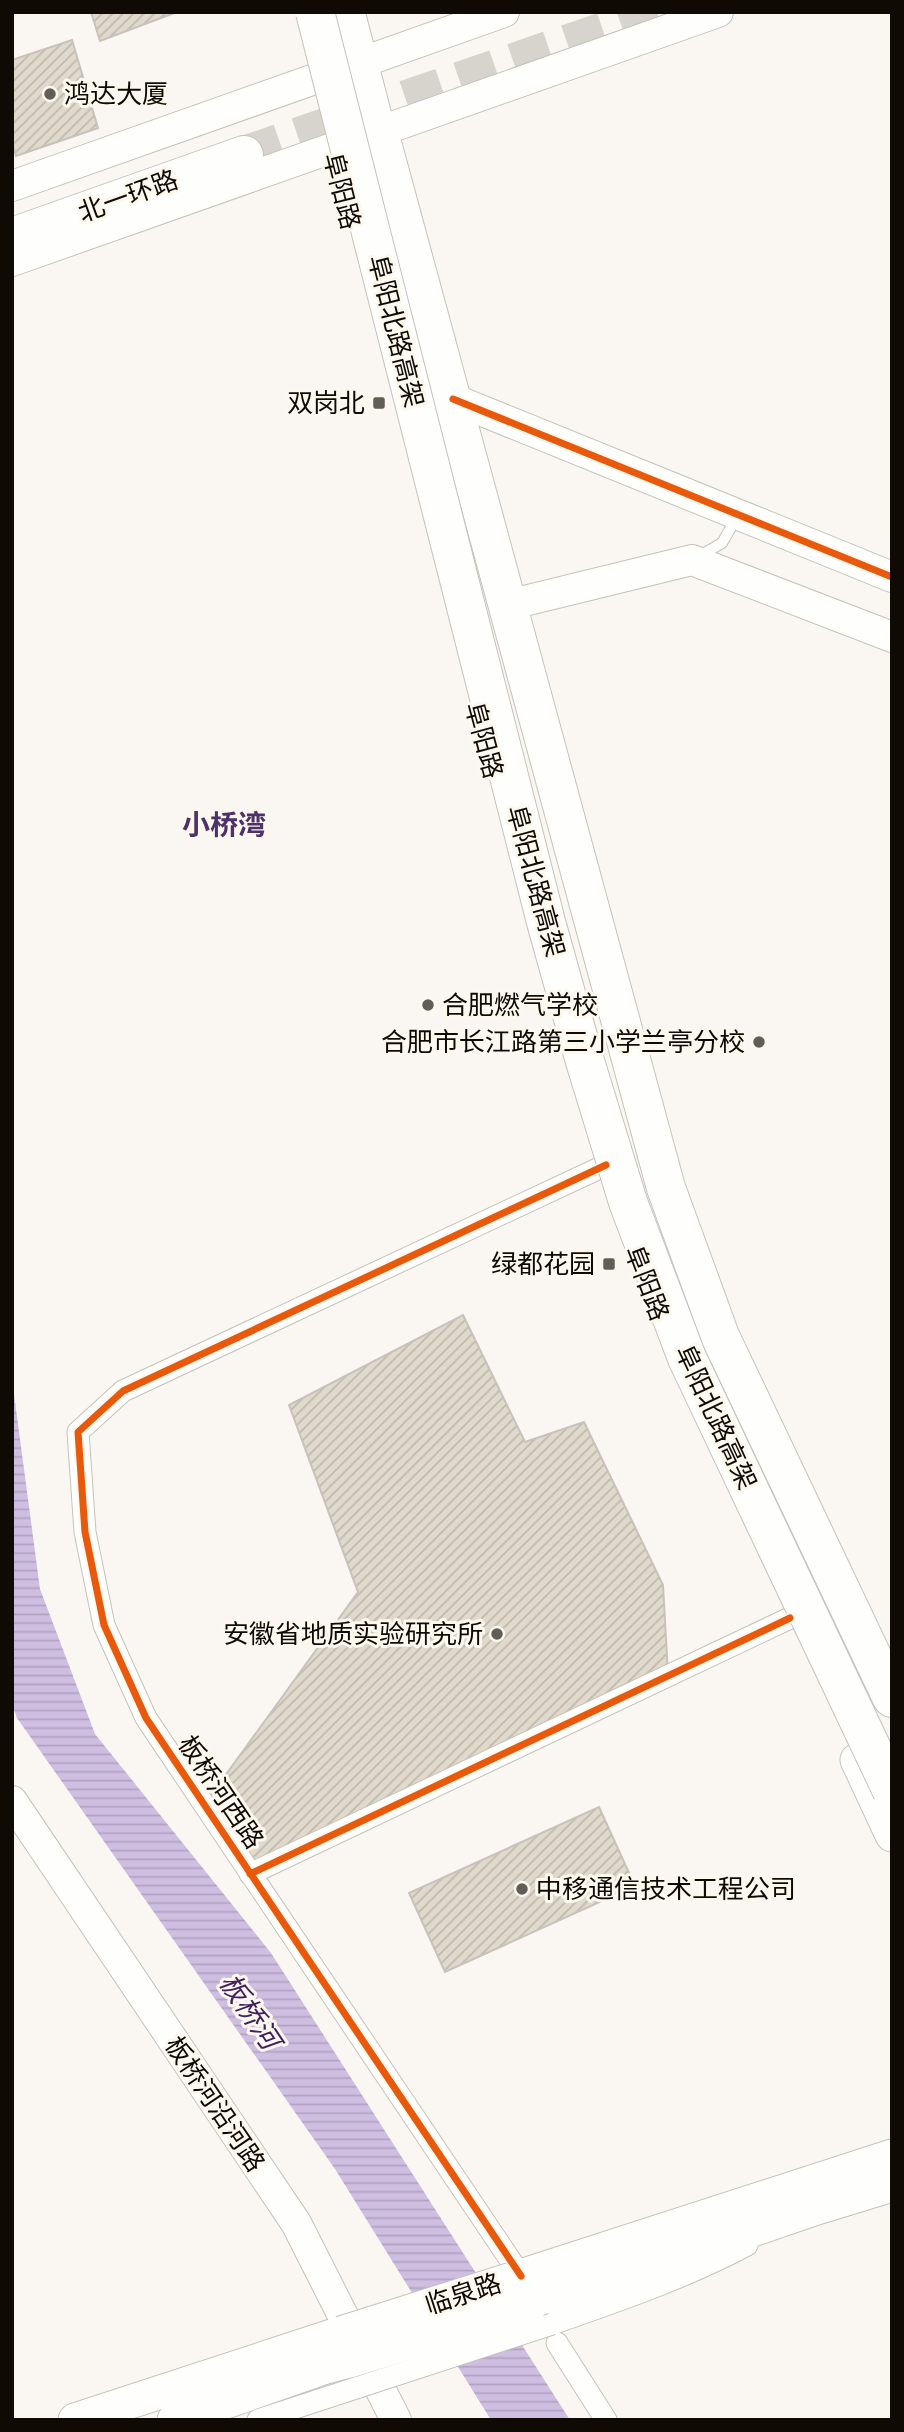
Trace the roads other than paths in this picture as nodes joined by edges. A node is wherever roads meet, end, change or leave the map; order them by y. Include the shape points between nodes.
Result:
1 (296, 12) edge
2 (315, 12) edge
3 (334, 12) edge
4 (348, 12) edge
5 (504, 12) edge
6 (718, 12) edge
7 (361, 63) junction
8 (314, 80) junction
9 (379, 132) junction
10 (331, 149) junction
11 (12, 186) edge
12 (12, 212) edge
13 (12, 237) edge
14 (12, 261) edge
15 (453, 399) junction
16 (738, 515) junction
17 (692, 560) junction
18 (892, 577) edge
19 (508, 605) junction
20 (892, 637) edge
21 (606, 1165) junction
22 (790, 1618) junction
23 (892, 1698) edge
24 (892, 1754) edge
25 (892, 1791) edge
26 (12, 1801) edge
27 (892, 1835) edge
28 (250, 1874) junction
29 (892, 2156) edge
30 (892, 2185) edge
31 (540, 2312) junction
32 (351, 2360) junction
33 (75, 2420) edge
34 (174, 2420) edge
35 (258, 2420) edge
36 (396, 2420) edge
37 (606, 2420) edge

1 - 8 main road, 阜阳路
2 - 25 highway, 阜阳北路高架, bridge via 546,922 628,1202 687,1358
3 - 24 highway, 阜阳北路高架 via 511,696 561,912 631,1153 702,1346
4 - 7 main road, 阜阳路
5 - 7 street
6 - 9 street
7 - 8 street
7 - 9 main road, 阜阳路
8 - 10 main road, 阜阳路
8 - 11 street
9 - 10 street
9 - 15 highway
10 - 14 street
10 - 21 main road, 阜阳路 via 533,928
12 - 13 highway, 北一环路 via 241,145
15 - 16 street
15 - 19 highway
16 - 17 lane via 722,543
16 - 18 street
17 - 19 street
17 - 20 street
19 - 23 highway via 666,1188 720,1336
21 - 22 main road, 阜阳路 via 705,1435
21 - 28 street, 板桥河西路 via 123,1391 78,1432 85,1532 104,1625 146,1718
22 - 27 main road, 阜阳路
22 - 28 street
26 - 36 street, 板桥河沿河路 via 296,2223
28 - 31 street, 板桥河西路
29 - 31 main road, 临泉路
30 - 31 main road, 临泉路 via 817,2208
31 - 32 main road, 临泉路, bridge
31 - 37 street, 板桥河西路
32 - 33 main road, 临泉路
32 - 34 main road, 临泉路
32 - 35 street

